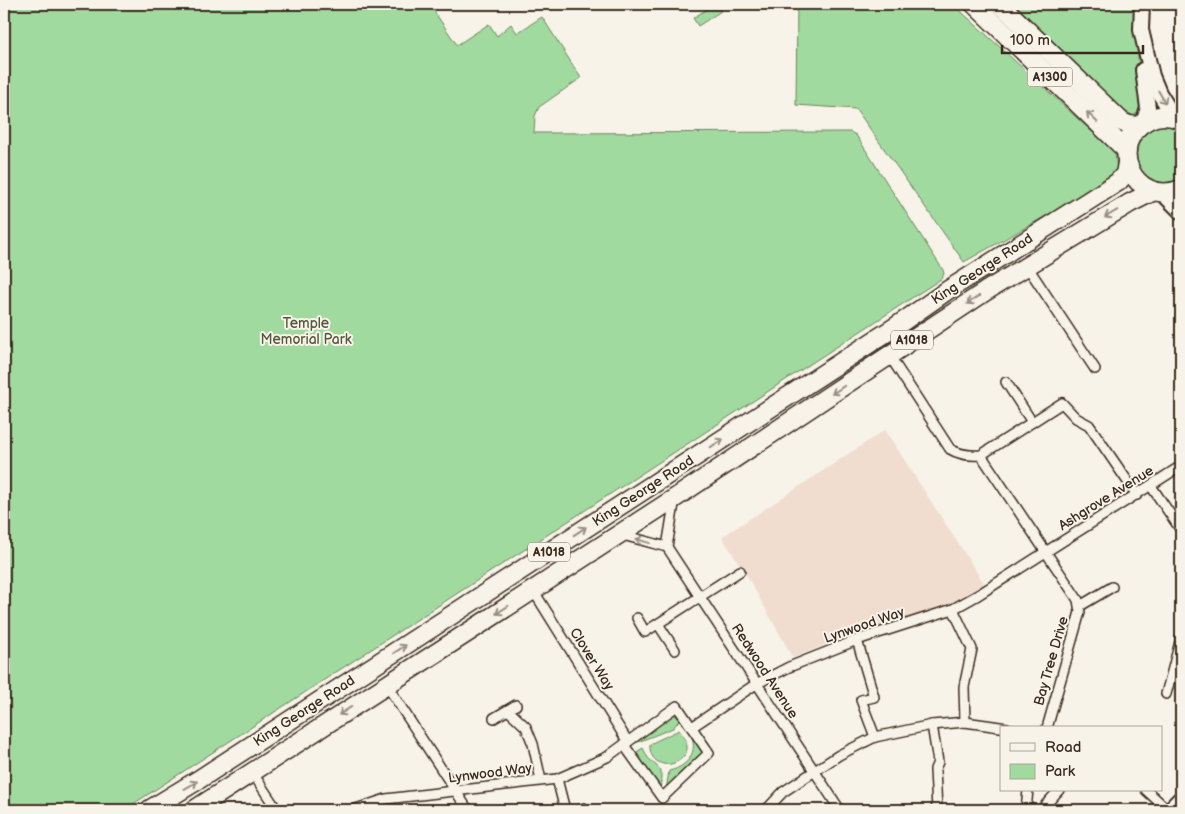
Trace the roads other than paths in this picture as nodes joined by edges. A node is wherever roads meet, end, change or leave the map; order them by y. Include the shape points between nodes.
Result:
1 (974, 4) edge
2 (1000, 4) edge
3 (1142, 4) edge
4 (1141, 30) junction
5 (1178, 118) edge
6 (1141, 125) junction
7 (1127, 157) junction
8 (1181, 190) edge
9 (1159, 192) junction
10 (1181, 212) edge
11 (1027, 266) junction
12 (898, 325) junction
13 (910, 342) junction
14 (889, 355) junction
15 (1095, 369) dead end
16 (1006, 382) dead end
17 (1032, 422) junction
18 (981, 455) junction
19 (1181, 466) edge
20 (662, 478) junction
21 (1151, 486) junction
22 (1137, 495) junction
23 (675, 498) junction
24 (606, 514) junction
25 (1181, 530) edge
26 (620, 534) junction
27 (668, 547) junction
28 (1046, 552) junction
29 (740, 571) dead end
30 (1112, 587) dead end
31 (533, 590) junction
32 (700, 597) junction
33 (1080, 606) junction
34 (953, 609) junction
35 (636, 618) dead end
36 (658, 624) junction
37 (1181, 638) edge
38 (857, 640) junction
39 (675, 650) dead end
40 (374, 666) junction
41 (386, 684) junction
42 (756, 684) junction
43 (1166, 694) dead end
44 (516, 705) dead end
45 (508, 710) junction
46 (494, 718) dead end
47 (965, 722) junction
48 (932, 724) junction
49 (1048, 726) edge
50 (692, 727) junction
51 (1000, 727) edge
52 (875, 737) junction
53 (626, 743) junction
54 (814, 770) junction
55 (252, 772) junction
56 (557, 779) junction
57 (541, 780) junction
58 (456, 791) junction
59 (1028, 792) edge
60 (1057, 792) edge
61 (1148, 792) edge
62 (1181, 798) edge
63 (149, 810) edge
64 (194, 810) edge
65 (277, 810) edge
66 (353, 810) edge
67 (468, 810) edge
68 (566, 810) edge
69 (766, 810) edge
70 (840, 810) edge
71 (937, 810) edge
72 (1026, 810) edge
73 (1041, 810) edge
74 (1168, 810) edge

7 -> 1 highway, A1300
2 - 6 highway, A1300 via 1122,122
3 - 4 street
4 -> 5 street via 1155,85
4 - 6 street via 1148,102
5 - 6 highway via 1152,118
6 - 7 highway, King George Road via 1129,142
7 - 9 highway via 1137,181
7 - 12 highway, King George Road / A1018 via 1124,174 1118,182
8 - 9 highway, King George Road
9 - 10 main road
9 -> 11 highway, King George Road / A1018 via 1130,203
11 -> 13 highway, King George Road / A1018
11 - 15 street
12 - 13 highway
20 -> 12 highway, King George Road / A1018
13 - 14 highway, King George Road / A1018
14 - 18 street via 950,449 969,456
14 -> 23 highway, King George Road / A1018
16 - 17 street
17 - 18 street
17 - 22 street via 1062,403 1076,418 1089,425
18 - 28 street, Bay Tree Drive
19 - 21 street, Ashgrove Avenue
20 - 23 highway
20 - 24 highway, King George Road / A1018
21 - 22 street, Ashgrove Avenue
21 - 25 street
22 - 28 street, Ashgrove Avenue
23 - 26 highway, King George Road / A1018
23 - 27 street
24 - 26 highway
40 -> 24 highway, King George Road / A1018
27 -> 26 street
26 - 31 highway, King George Road / A1018
27 - 32 street, Redwood Avenue
28 - 33 street, Bay Tree Drive
28 - 34 street, Lynwood Way
29 - 32 street
30 - 33 street
31 -> 41 highway, King George Road / A1018
31 - 53 street, Clover Way
32 - 36 street
32 - 42 street, Redwood Avenue
33 - 49 street, Bay Tree Drive
34 - 38 street, Lynwood Way
34 - 47 street via 972,649 964,687
35 - 36 street via 645,632
36 - 39 street
37 - 43 street
38 - 42 street, Lynwood Way
38 - 52 street via 874,697 861,700
40 - 41 highway
63 -> 40 highway, King George Road / A1018
41 -> 55 highway, King George Road / A1018
41 - 58 street
42 - 50 street, Lynwood Way
42 - 54 street, Redwood Avenue
44 - 45 street
45 - 46 street
45 - 57 street via 526,727
47 - 48 street
47 - 51 street
48 - 52 street
48 - 71 street via 938,762 935,769
50 - 53 street, Lynwood Way via 677,706
50 - 53 street, Lynwood Way via 709,753 662,798
52 - 54 street
53 - 56 street, Lynwood Way via 606,758
54 - 69 street via 782,792
54 - 70 street, Redwood Avenue
55 - 64 highway, King George Road / A1018
55 - 65 street
56 - 57 street, Lynwood Way
56 - 68 street
57 - 58 street, Lynwood Way
58 - 66 street, Lynwood Way via 386,798
58 - 67 street
59 - 72 street
60 - 73 street
61 - 74 street
62 - 74 street

